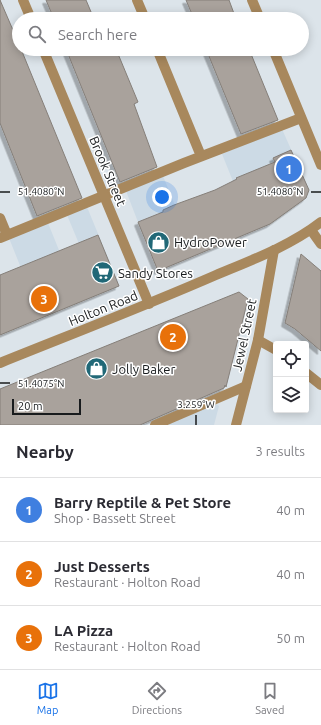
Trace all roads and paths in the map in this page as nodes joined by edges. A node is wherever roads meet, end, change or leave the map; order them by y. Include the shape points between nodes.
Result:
1 (23, 0) edge
2 (138, 0) edge
3 (252, 0) edge
4 (28, 12) edge
5 (142, 12) edge
6 (257, 12) edge
7 (46, 56) edge
8 (160, 56) edge
9 (276, 56) edge
10 (301, 118) junction
11 (201, 156) junction
12 (321, 165) edge
13 (104, 196) junction
14 (0, 218) edge
15 (321, 222) edge
16 (311, 230) junction
17 (3, 236) edge
18 (321, 244) edge
19 (274, 250) junction
20 (149, 304) junction
21 (258, 340) junction
22 (273, 348) edge
23 (0, 362) edge
24 (309, 375) edge
25 (321, 385) edge
26 (246, 386) junction
27 (155, 425) edge
28 (236, 425) edge

1 - 4 street
2 - 5 street
3 - 6 street
7 - 13 street, Brook Street
8 - 11 street
9 - 10 street
10 - 11 street
10 - 12 street
11 - 13 street
13 - 17 street
13 - 20 street, Brook Street
14 - 17 street
15 - 16 street, Holton Road
16 - 18 street
16 - 19 street, Holton Road
19 - 20 street, Holton Road
19 - 21 street, Jewel Street
20 - 23 street, Holton Road
21 - 22 street
21 - 26 street, Jewel Street
24 - 25 street
26 - 27 street
26 - 28 street, Jewel Street

